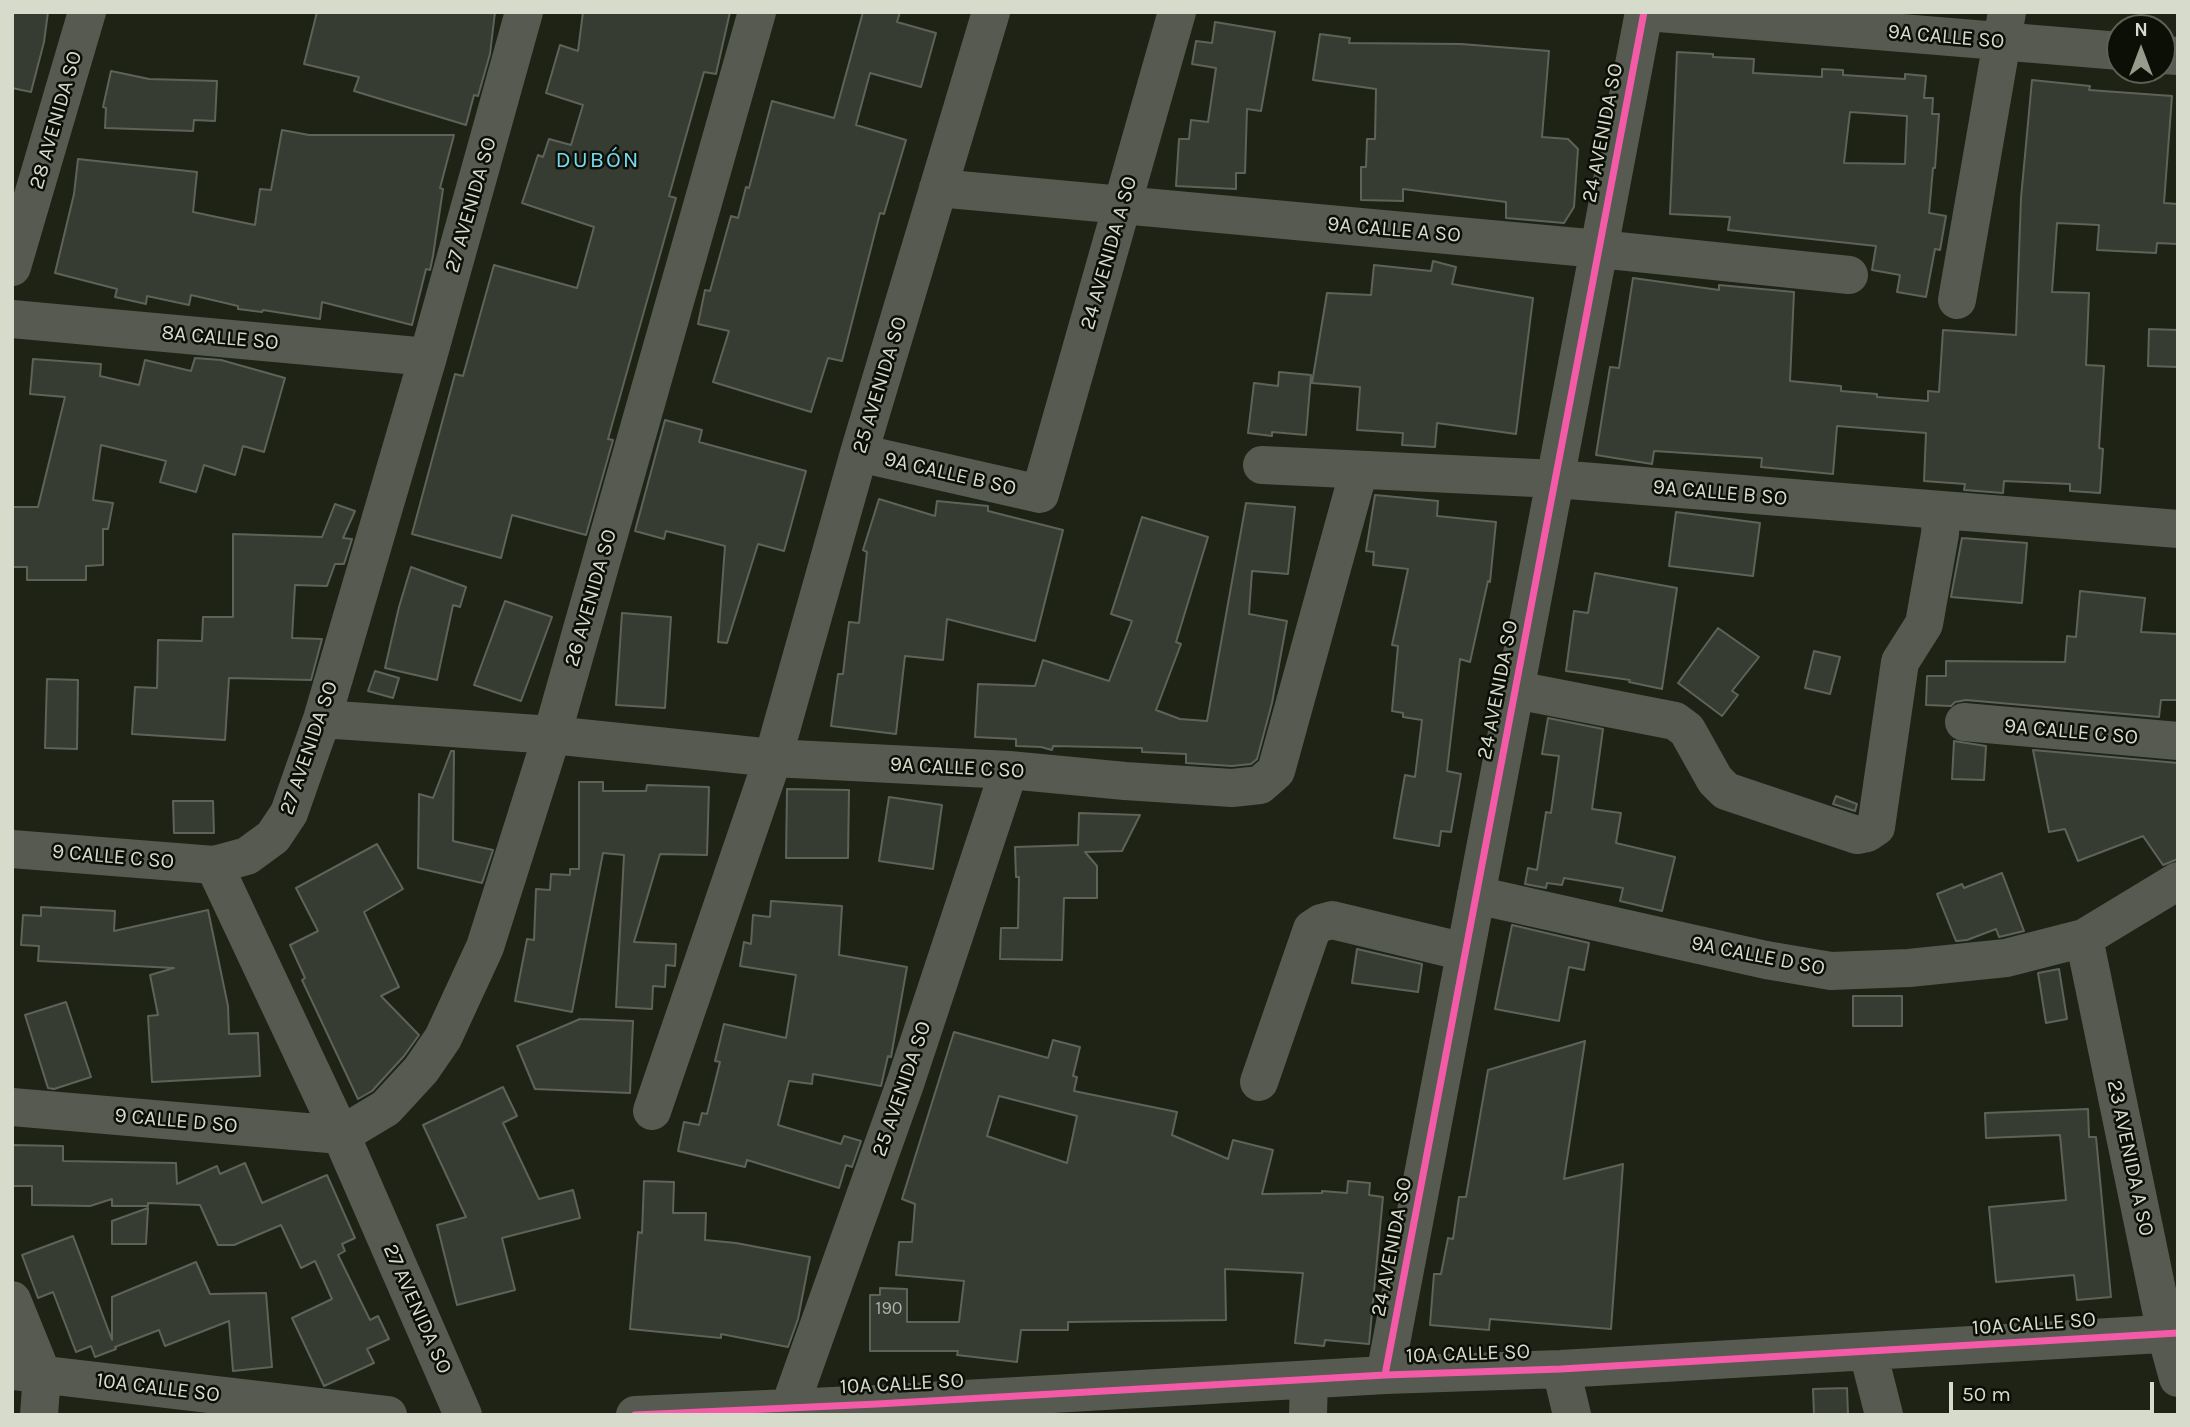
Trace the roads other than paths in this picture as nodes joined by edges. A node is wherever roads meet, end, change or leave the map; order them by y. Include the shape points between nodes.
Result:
1 (87, 12) edge
2 (524, 12) edge
3 (757, 12) edge
4 (990, 12) edge
5 (1177, 12) edge
6 (1645, 12) edge
7 (2004, 27) edge
8 (2106, 48) edge
9 (938, 188) junction
10 (1122, 206) junction
11 (1599, 249) junction
12 (12, 267) edge
13 (1849, 275) dead end
14 (1957, 300) dead end
15 (12, 319) edge
16 (428, 356) junction
17 (859, 453) junction
18 (1262, 466) dead end
19 (1359, 470) junction
20 (1556, 479) junction
21 (1040, 494) joint
22 (1941, 522) junction
23 (2178, 529) edge
24 (1516, 690) junction
25 (322, 719) junction
26 (1964, 722) dead end
27 (552, 736) junction
28 (2178, 741) edge
29 (773, 758) junction
30 (1009, 770) junction
31 (12, 849) edge
32 (214, 865) junction
33 (2178, 881) edge
34 (1476, 895) junction
35 (2084, 938) junction
36 (1465, 952) junction
37 (1259, 1082) dead end
38 (12, 1107) edge
39 (652, 1111) dead end
40 (341, 1135) junction
41 (12, 1300) edge
42 (2172, 1333) edge
43 (1868, 1352) junction
44 (1561, 1368) junction
45 (27, 1373) edge
46 (1385, 1375) junction
47 (2178, 1378) edge
48 (1308, 1397) edge
49 (790, 1406) junction
50 (876, 1409) edge
51 (39, 1415) edge
52 (388, 1415) edge
53 (463, 1415) edge
54 (635, 1415) edge
55 (1572, 1415) edge
56 (1884, 1415) edge

1 - 12 street, 28 AVENIDA SO
2 - 16 street, 27 AVENIDA SO
3 - 27 street, 26 AVENIDA SO
4 - 9 street, 25 AVENIDA SO
5 - 10 street, 24 AVENIDA A SO
6 - 7 street, 9A CALLE SO
6 - 11 street, 24 AVENIDA SO
7 - 8 street, 9A CALLE SO
7 - 14 street
9 - 10 street, 9A CALLE A SO
9 - 17 street, 25 AVENIDA SO
10 - 11 street, 9A CALLE A SO
10 - 21 street, 24 AVENIDA A SO
11 - 13 street, 9A CALLE A SO
11 - 20 street, 24 AVENIDA SO
15 - 16 street, 8A CALLE SO
16 - 25 street, 27 AVENIDA SO
17 - 21 street, 9A CALLE B SO
17 - 29 street, 25 AVENIDA SO
18 - 19 street, 9A CALLE B SO
19 - 20 street, 9A CALLE B SO
19 - 30 street, 9A CALLE C SO via 1276,771 1260,785 1232,788
20 - 22 street, 9A CALLE B SO
20 - 24 street, 24 AVENIDA SO
22 - 23 street, 9A CALLE B SO
22 - 24 street via 1924,624 1900,662 1876,827 1867,834 1857,835 1726,791 1687,730 1675,721
24 - 34 street, 24 AVENIDA SO
25 - 27 street, 9A CALLE C SO
25 - 32 street, 27 AVENIDA SO via 289,813 273,837 247,856
26 - 28 street, 9A CALLE C SO
27 - 29 street, 9A CALLE C SO
27 - 40 street, 26 AVENIDA SO via 485,947 443,1038 386,1108
29 - 30 street, 9A CALLE C SO
29 - 39 street, 25 AVENIDA SO
30 - 49 street, 25 AVENIDA SO via 905,1084
31 - 32 street, 9 CALLE C SO
32 - 40 street, 27 AVENIDA SO
33 - 35 street, 9A CALLE D SO
34 - 35 street, 9A CALLE D SO via 1831,971 2006,958
34 - 36 street, 24 AVENIDA SO
35 - 42 street, 23 AVENIDA A SO
36 - 37 street via 1332,920 1321,923 1312,929
36 - 46 street, 24 AVENIDA SO
38 - 40 street, 9 CALLE D SO
40 - 53 street, 27 AVENIDA SO
41 - 45 street
42 - 43 street, 10A CALLE SO
42 - 47 street, 23 AVENIDA A SO
43 - 44 street, 10A CALLE SO
43 - 56 street
44 - 46 street, 10A CALLE SO
44 - 55 street
45 - 51 street
45 - 52 street, 10A CALLE SO
46 - 48 street, 10A CALLE SO
48 - 50 street, 10A CALLE SO
49 - 50 street, 10A CALLE SO
49 - 54 street, 10A CALLE SO

